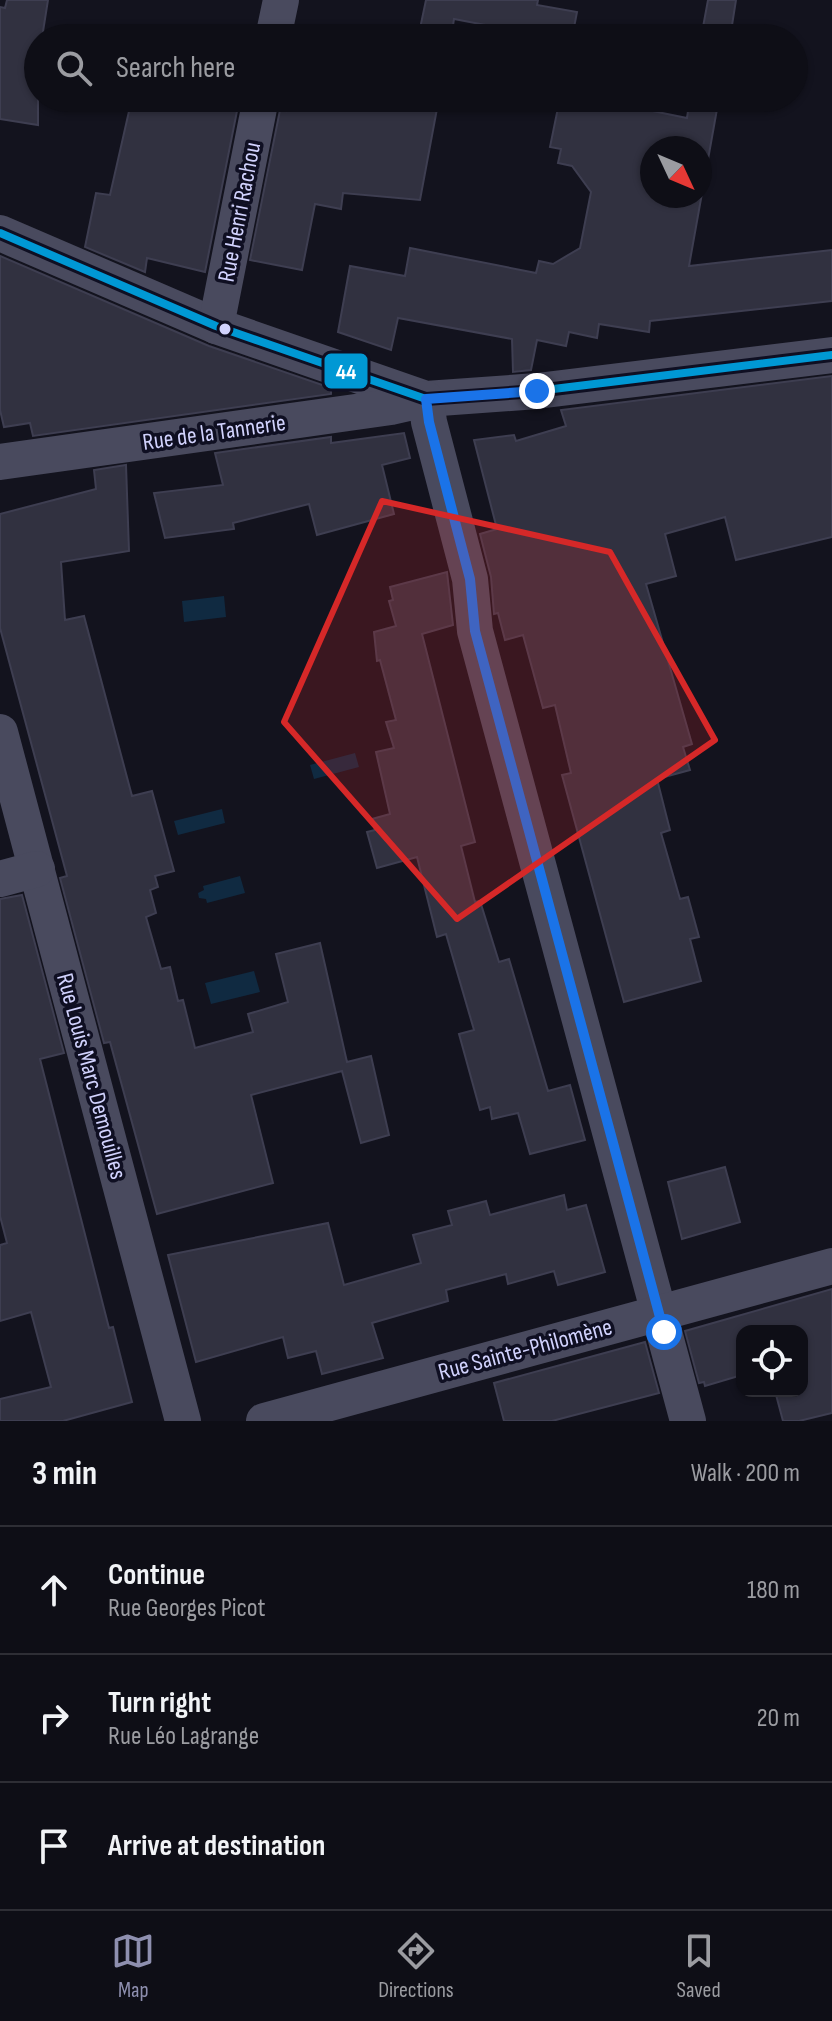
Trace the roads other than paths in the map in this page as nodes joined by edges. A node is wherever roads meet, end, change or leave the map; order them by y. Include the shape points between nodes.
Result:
1 (281, 0) edge
2 (276, 24) edge
3 (258, 112) edge
4 (0, 233) edge
5 (216, 326) junction
6 (832, 355) edge
7 (426, 399) junction
8 (0, 462) edge
9 (0, 732) edge
10 (37, 869) junction
11 (0, 879) edge
12 (832, 1266) edge
13 (660, 1314) junction
14 (183, 1421) edge
15 (264, 1421) edge
16 (688, 1421) edge

1 - 2 street
3 - 5 street, Rue Henri Rachou
4 - 5 street
5 - 7 street
6 - 7 street, Rue de la Tannerie via 537,391
7 - 8 street, Rue de la Tannerie
7 - 13 street via 470,579 475,631
9 - 10 street, Rue Louis Marc Demouilles
10 - 11 street
10 - 14 street, Rue Louis Marc Demouilles
12 - 13 street, Rue Sainte-Philomène
13 - 15 street, Rue Sainte-Philomène
13 - 16 street

